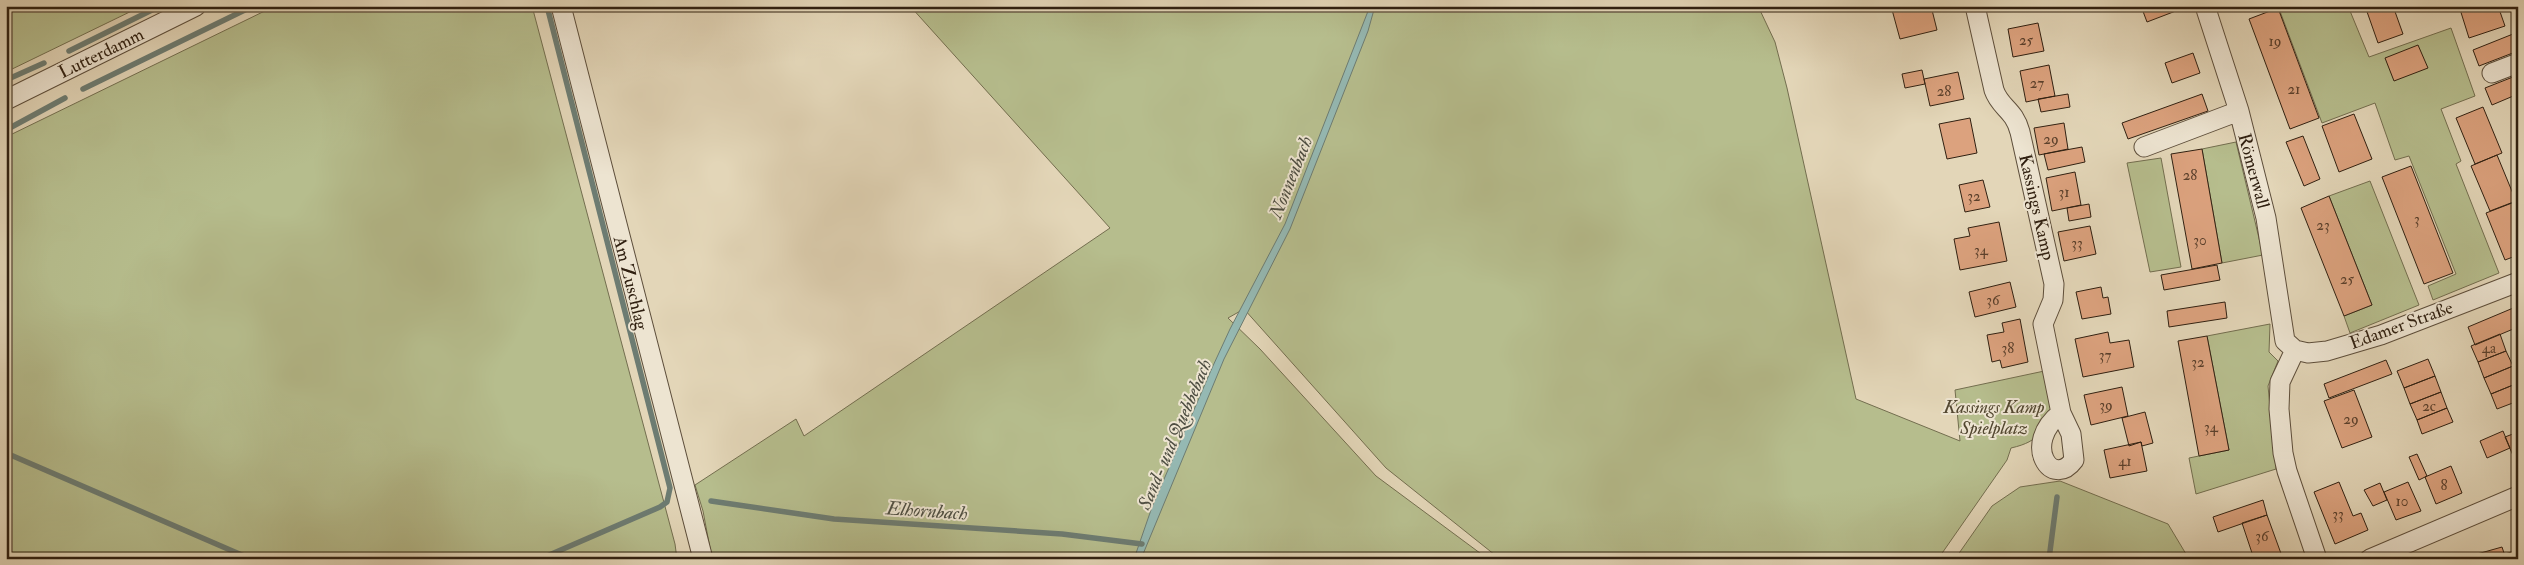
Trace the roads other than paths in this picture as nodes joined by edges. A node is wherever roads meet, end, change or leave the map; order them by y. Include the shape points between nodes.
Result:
1 (196, 6) edge
2 (561, 6) edge
3 (1975, 6) edge
4 (2204, 6) edge
5 (2518, 63) edge
6 (2492, 74) dead end
7 (6, 100) edge
8 (2239, 111) junction
9 (2144, 146) dead end
10 (2518, 282) edge
11 (2290, 345) junction
12 (2061, 413) dead end
13 (2518, 496) edge
14 (703, 559) edge
15 (2317, 559) edge
16 (2370, 559) edge

1 - 7 street, Lutterdamm
2 - 14 street, Am Zuschlag
3 - 12 street, Kassings Kamp via 1994,90 1999,101 2015,116 2020,132 2054,284 2054,300 2043,324
4 - 8 street, Römerwall
5 - 6 street
8 - 9 street
8 - 11 street, Römerwall via 2266,218
10 - 11 street, Edamer Straße via 2380,335 2327,351 2308,353
11 - 15 street via 2280,382 2283,454
13 - 16 street

